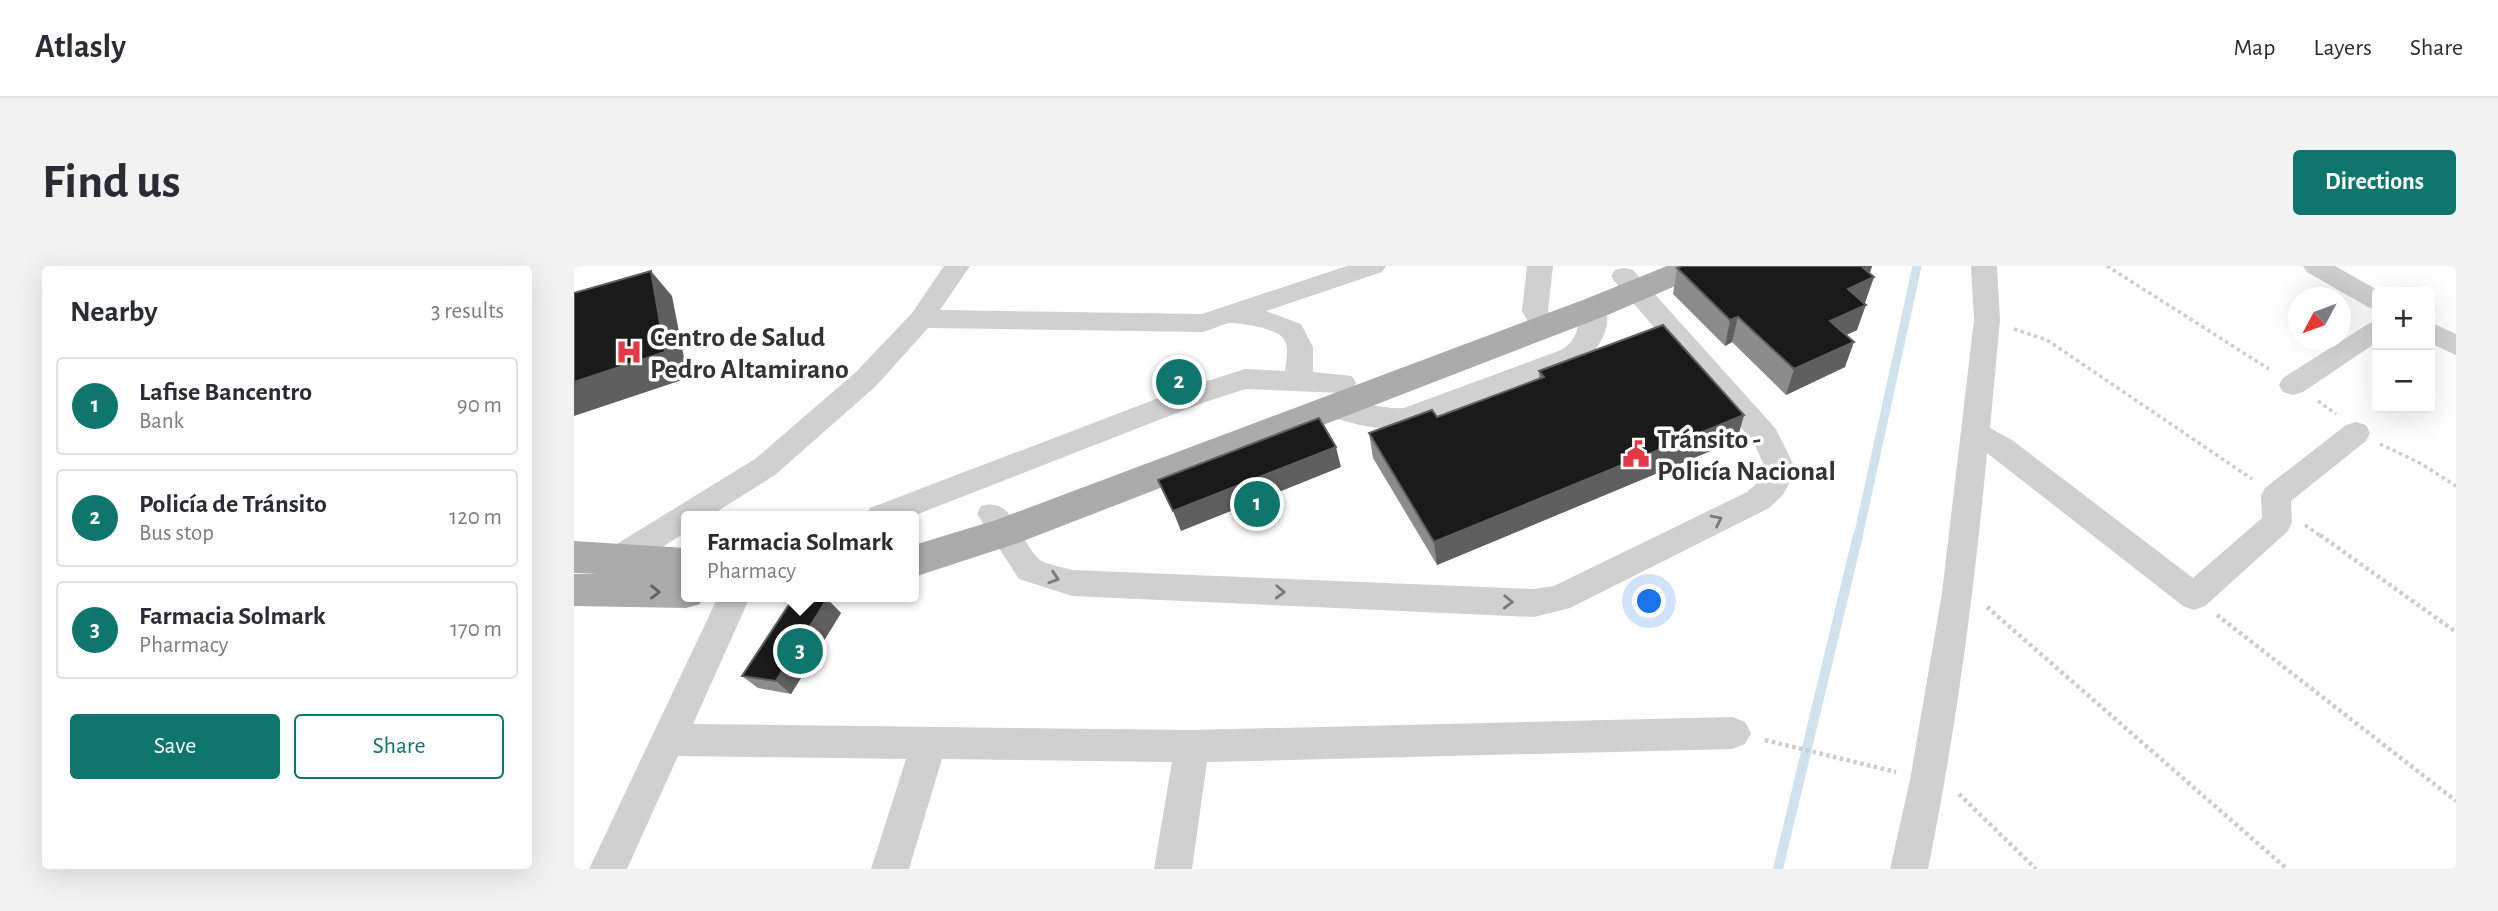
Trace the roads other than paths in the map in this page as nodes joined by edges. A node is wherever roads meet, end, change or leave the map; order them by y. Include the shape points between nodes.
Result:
1 (957, 266) edge
2 (1373, 266) edge
3 (1540, 266) edge
4 (1695, 266) edge
5 (1984, 266) edge
6 (2316, 266) edge
7 (1637, 278) edge
8 (2372, 298) edge
9 (1594, 308) junction
10 (1230, 316) junction
11 (921, 319) junction
12 (1540, 319) junction
13 (2372, 333) edge
14 (2435, 334) edge
15 (2456, 346) edge
16 (1298, 380) junction
17 (2293, 384) road end
18 (1337, 395) junction
19 (1976, 433) junction
20 (2357, 433) road end
21 (695, 511) edge
22 (894, 511) edge
23 (681, 520) edge
24 (999, 523) junction
25 (919, 538) edge
26 (574, 556) edge
27 (618, 559) junction
28 (919, 559) edge
29 (681, 564) edge
30 (583, 590) edge
31 (681, 592) edge
32 (732, 602) edge
33 (1747, 736) road end
34 (668, 740) junction
35 (929, 743) junction
36 (1192, 746) junction
37 (608, 869) edge
38 (890, 869) edge
39 (1173, 869) edge
40 (1909, 869) edge

1 - 11 street
2 - 10 street
3 - 12 street
4 - 7 main road
5 - 19 street via 1987,320
6 - 8 street
7 - 9 main road
7 - 12 main road
24 -> 7 street via 1030,570 1072,583 1534,603 1559,598 1758,500 1773,488 1781,470 1766,437
9 - 12 main road
9 - 18 street via 1591,339 1571,357 1406,418 1373,418
10 - 11 street via 1203,323
10 - 16 street via 1281,323 1293,333 1300,345
11 - 21 street via 866,379 765,467
12 - 18 main road
13 - 17 street
14 - 15 street
16 - 18 street
16 - 22 street via 1245,379 1195,395
18 - 24 main road
19 - 20 street via 2002,448 2194,597 2277,522 2276,503
19 - 40 street via 1958,593
23 - 27 street
24 - 25 main road
24 - 28 main road
26 - 27 main road
27 - 29 main road
27 - 30 street
30 -> 31 main road
32 - 34 street
33 - 36 street
34 - 35 street
34 - 37 street
35 - 36 street
35 - 38 street
36 - 39 street

